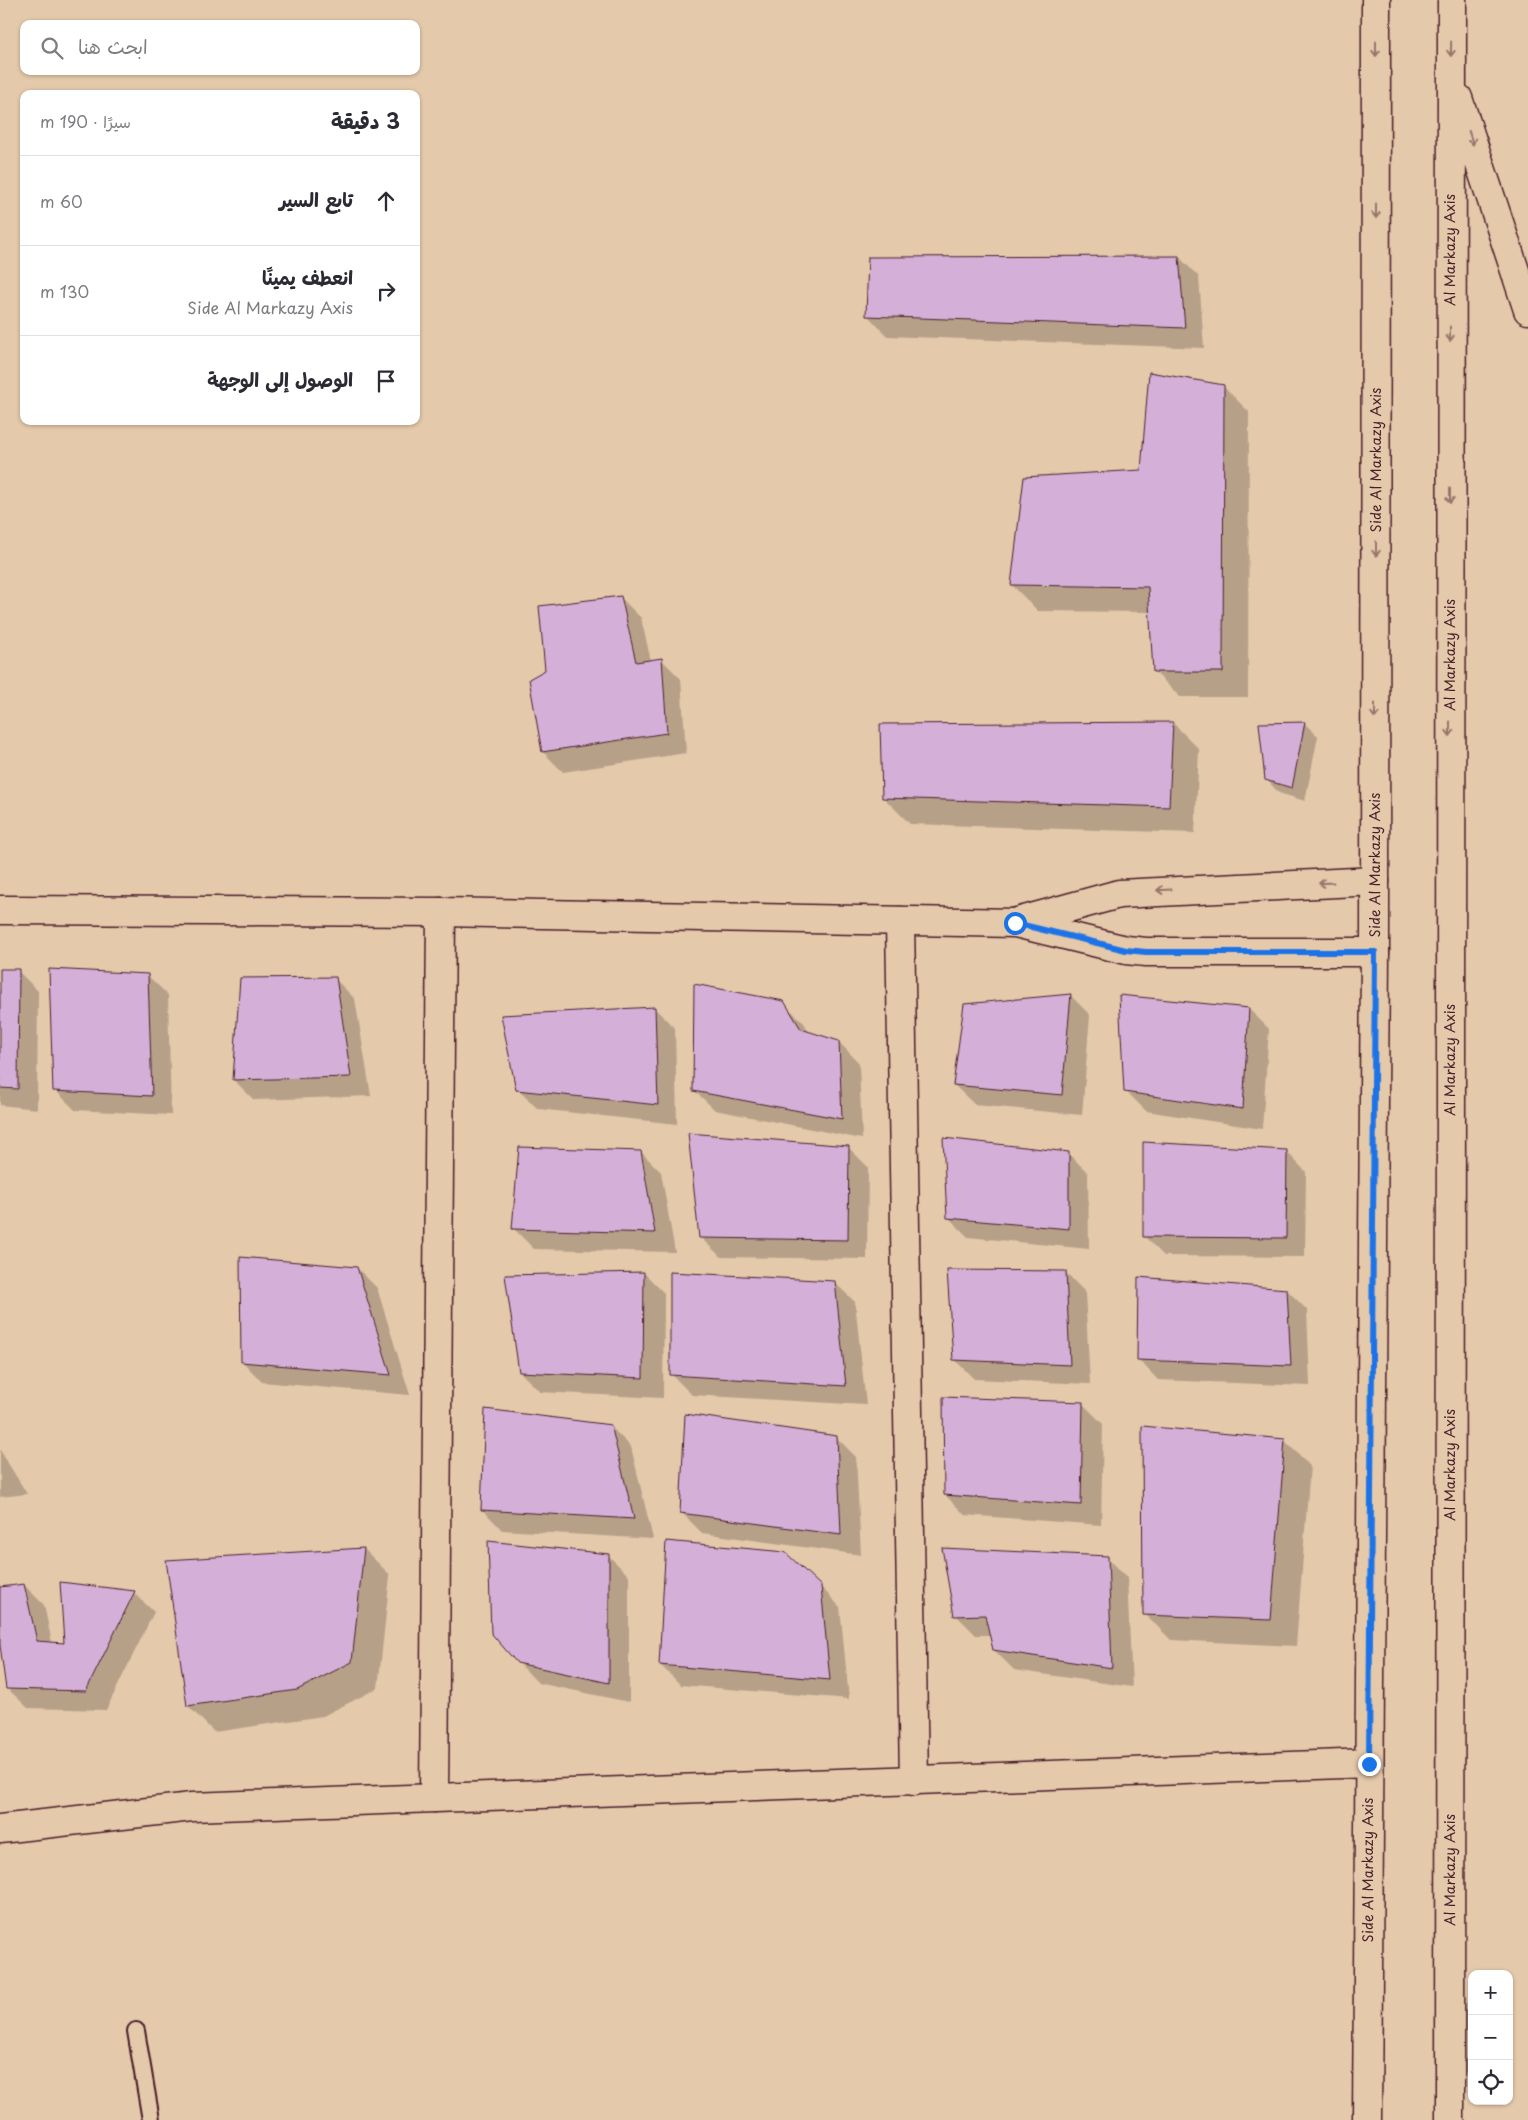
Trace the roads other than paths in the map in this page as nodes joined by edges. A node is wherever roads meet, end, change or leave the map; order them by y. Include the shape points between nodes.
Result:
1 (1376, 0) edge
2 (1452, 0) edge
3 (1450, 75) junction
4 (1528, 310) edge
5 (1375, 881) junction
6 (0, 910) edge
7 (441, 912) junction
8 (900, 921) junction
9 (1015, 923) junction
10 (1375, 952) junction
11 (1369, 1764) junction
12 (914, 1781) junction
13 (434, 1798) junction
14 (0, 1829) edge
15 (136, 2031) dead end
16 (150, 2120) edge
17 (1367, 2120) edge
18 (1450, 2120) edge

1 -> 5 main road, Side Al Markazy Axis
2 -> 3 main road, Al Markazy Axis
3 -> 4 main road
3 -> 18 main road, Al Markazy Axis
5 -> 9 main road via 1119,894
5 - 10 main road, Side Al Markazy Axis
6 - 7 main road
7 - 8 main road
7 - 13 main road
8 - 9 main road
8 - 12 main road
9 - 10 main road via 1146,952
10 - 11 main road, Side Al Markazy Axis
11 - 12 main road
11 - 17 main road, Side Al Markazy Axis
12 - 13 main road
13 - 14 main road via 192,1807
15 - 16 lane

